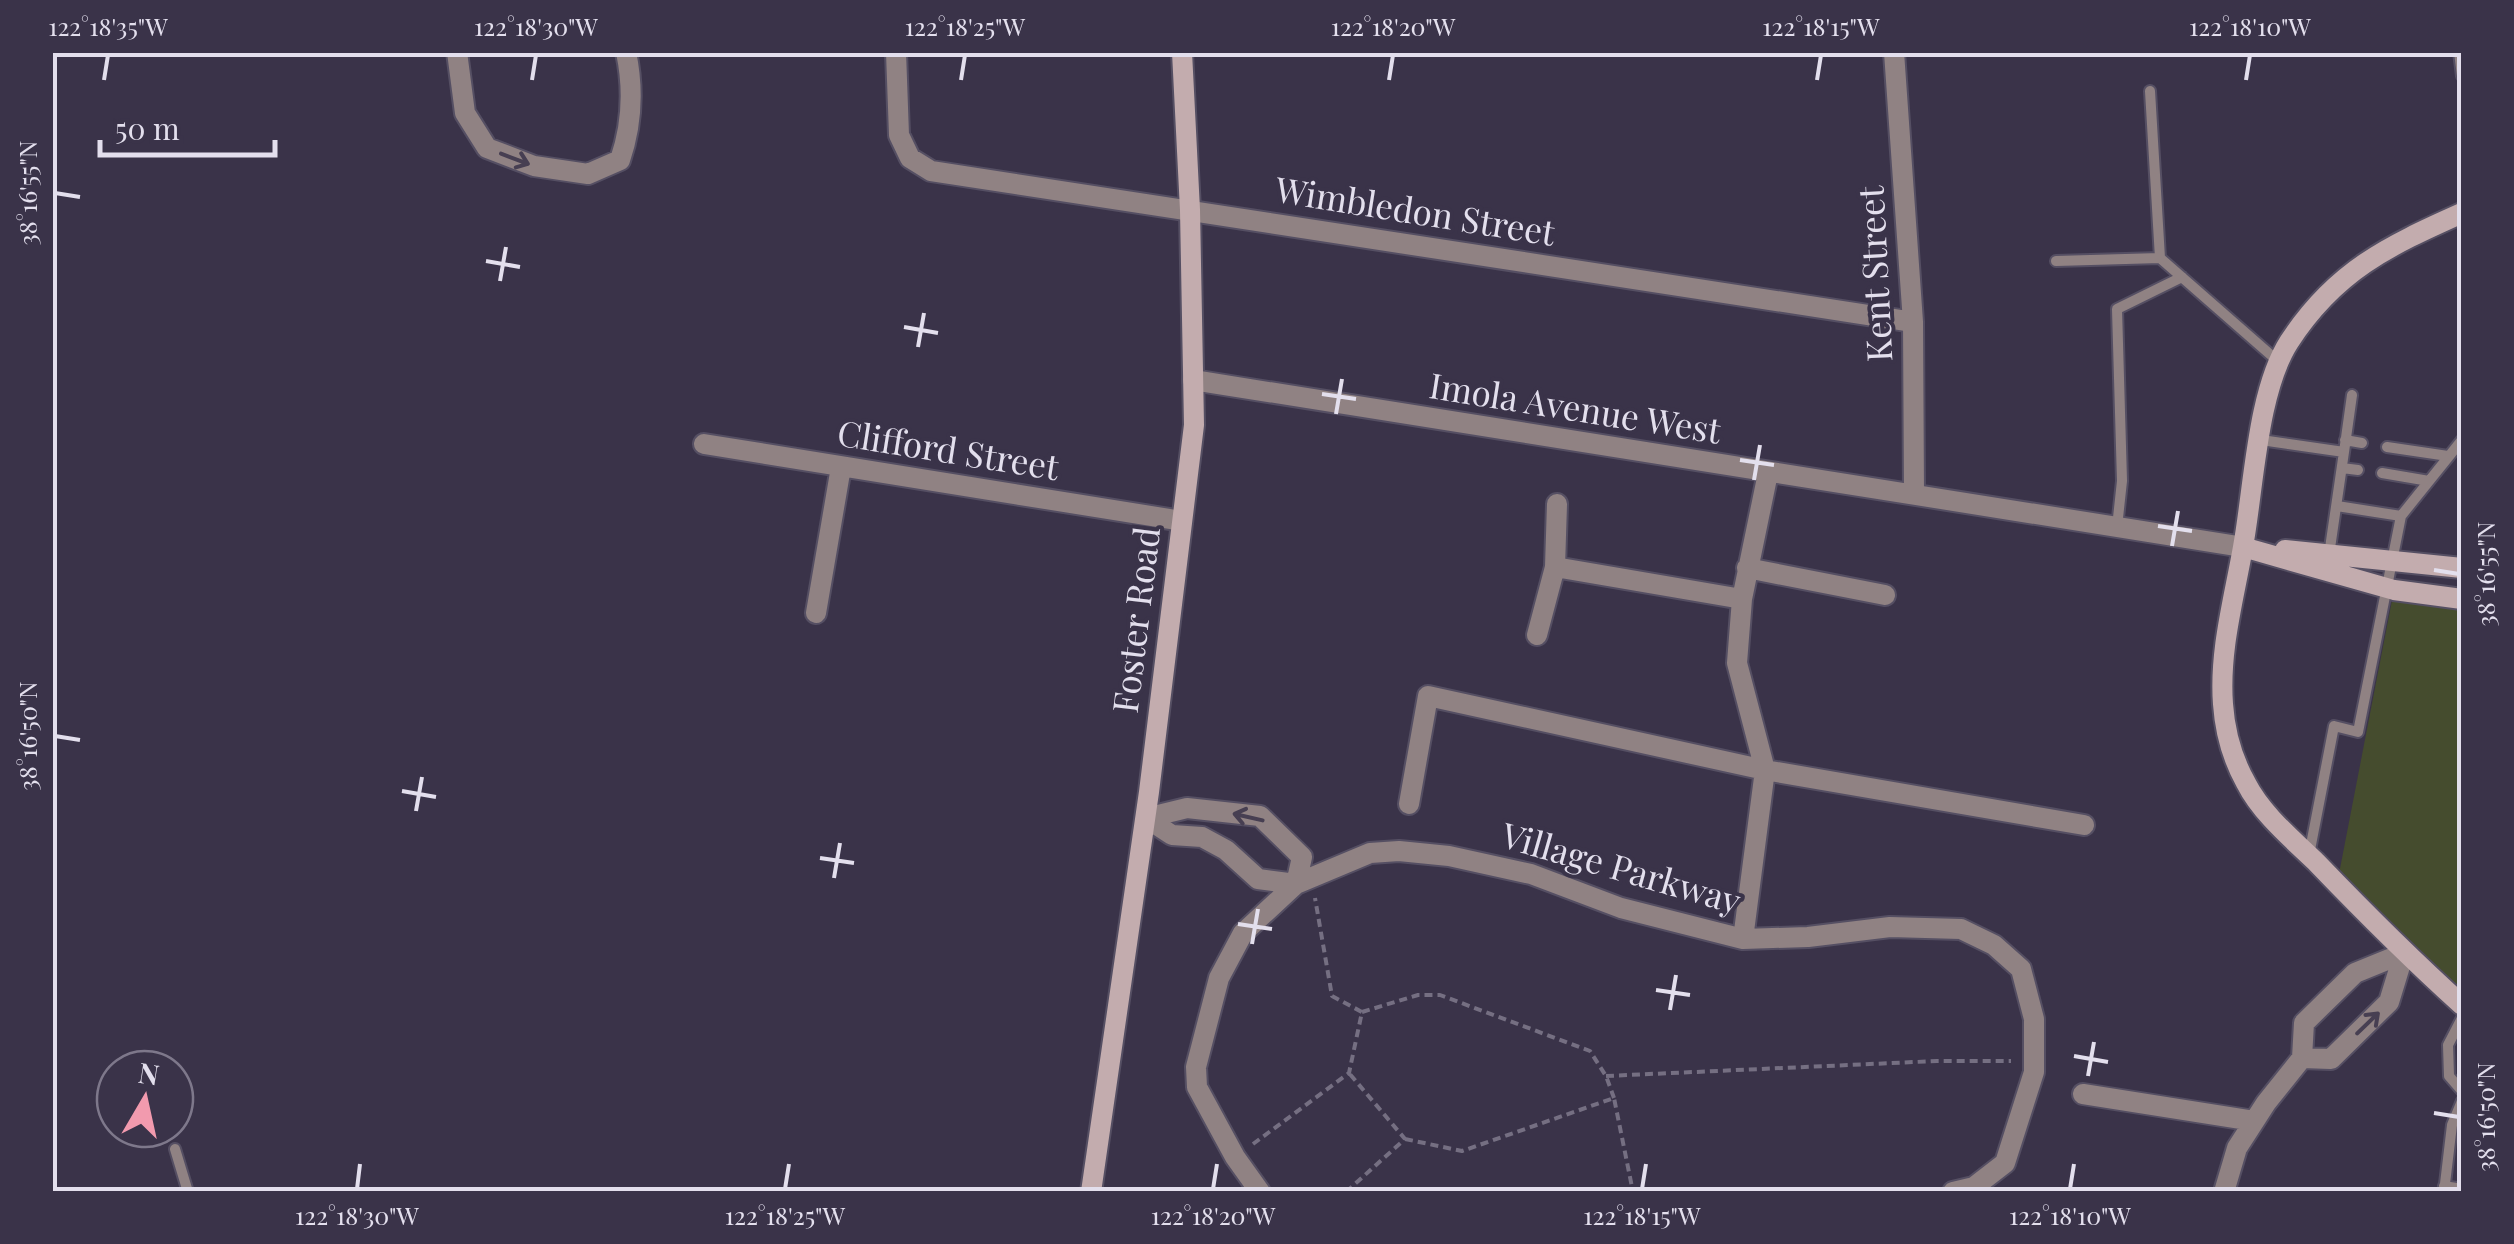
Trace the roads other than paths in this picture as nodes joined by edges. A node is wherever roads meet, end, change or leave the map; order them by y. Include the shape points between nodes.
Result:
1 (457, 52) edge
2 (626, 52) edge
3 (896, 52) edge
4 (1182, 52) edge
5 (1894, 52) edge
6 (2459, 52) edge
7 (2462, 76) edge
8 (2150, 91) dead end
9 (1190, 210) junction
10 (2462, 213) edge
11 (2160, 258) junction
12 (2056, 261) dead end
13 (2182, 277) junction
14 (1912, 322) junction
15 (2280, 363) junction
16 (1193, 380) junction
17 (2352, 395) dead end
18 (2260, 440) junction
19 (2462, 440) edge
20 (2362, 443) dead end
21 (704, 444) dead end
22 (2345, 446) junction
23 (2387, 447) dead end
24 (2448, 456) junction
25 (841, 468) junction
26 (2342, 468) junction
27 (2358, 470) dead end
28 (2382, 473) dead end
29 (1768, 474) junction
30 (2429, 481) junction
31 (1914, 493) junction
32 (1556, 504) dead end
33 (2337, 506) junction
34 (2401, 516) junction
35 (1182, 521) junction
36 (2117, 527) junction
37 (2243, 547) junction
38 (2393, 560) junction
39 (2327, 562) junction
40 (1554, 567) junction
41 (1747, 568) junction
42 (2462, 568) edge
43 (2385, 588) junction
44 (1885, 594) dead end
45 (1742, 599) junction
46 (2462, 600) edge
47 (816, 612) dead end
48 (1537, 635) dead end
49 (1765, 770) junction
50 (1409, 804) dead end
51 (1146, 818) junction
52 (2084, 825) dead end
53 (2309, 856) junction
54 (1304, 881) junction
55 (1743, 939) junction
56 (2404, 953) junction
57 (2462, 1005) edge
58 (2462, 1018) edge
59 (2302, 1058) junction
60 (2462, 1091) edge
61 (2083, 1094) dead end
62 (2462, 1101) edge
63 (2254, 1120) junction
64 (175, 1149) dead end
65 (2462, 1188) edge
66 (2444, 1189) edge
67 (188, 1192) edge
68 (1091, 1192) edge
69 (1260, 1192) edge
70 (1953, 1192) edge
71 (2224, 1192) edge

1 -> 2 street via 465,113 487,148 534,166 588,174 620,160 630,130
3 - 9 street, Wimbledon Street via 899,136 910,158 932,172
4 - 9 street, Foster Road
5 - 14 street, Kent Street
6 - 7 lane
8 - 11 lane
9 - 14 street, Wimbledon Street
9 - 16 street, Foster Road
10 - 15 street via 2350,270 2317,305
11 - 12 lane
11 - 13 lane
13 - 15 lane
13 - 36 lane via 2117,309
14 - 31 street, Kent Street
15 - 18 street
16 - 29 street, Imola Avenue West
16 - 35 street, Foster Road
17 - 22 lane
18 - 22 lane
18 - 37 street
19 - 24 lane
20 - 22 lane
21 - 25 street, Clifford Street
22 - 26 lane
23 - 24 lane
24 - 30 lane
25 - 35 street, Clifford Street
25 - 47 street
26 - 27 lane
26 - 33 lane
28 - 30 lane
29 - 31 street, Imola Avenue West
29 - 41 street
30 - 34 lane
31 - 36 street, Imola Avenue West
32 - 40 street
33 - 34 lane
33 - 39 lane
34 - 38 lane
35 - 51 street, Foster Road
36 - 37 street, Imola Avenue West
37 - 39 street
37 - 53 street via 2223,656 2228,742 2247,786
38 - 39 street
38 - 42 street
38 - 43 lane
39 - 43 street
40 - 45 street
40 - 48 street
41 - 44 street
41 - 45 street
43 - 46 street
43 - 53 lane via 2358,732 2334,726
45 - 49 street via 1737,662
49 - 50 street via 1428,696
49 - 52 street
49 - 55 street
51 - 54 street via 1172,835 1202,836 1258,880
54 -> 51 street via 1302,857 1260,816 1187,808
51 - 68 street, Foster Road
53 - 56 street
54 - 55 street, Village Parkway via 1370,853 1448,856 1531,874 1621,908
54 - 69 street, Village Parkway via 1243,933 1219,978 1196,1067 1203,1103
55 - 70 street, Village Parkway via 1890,927 1962,929 2021,969 2034,1019 2034,1062 2005,1163 1974,1188
56 - 57 street
56 - 59 street via 2355,973 2304,1023
59 -> 56 street via 2331,1059 2389,1002
58 - 60 lane via 2448,1045 2448,1076
59 - 63 street
61 - 63 street
62 - 66 lane via 2452,1124
63 - 71 street
64 - 67 lane
65 - 66 lane

